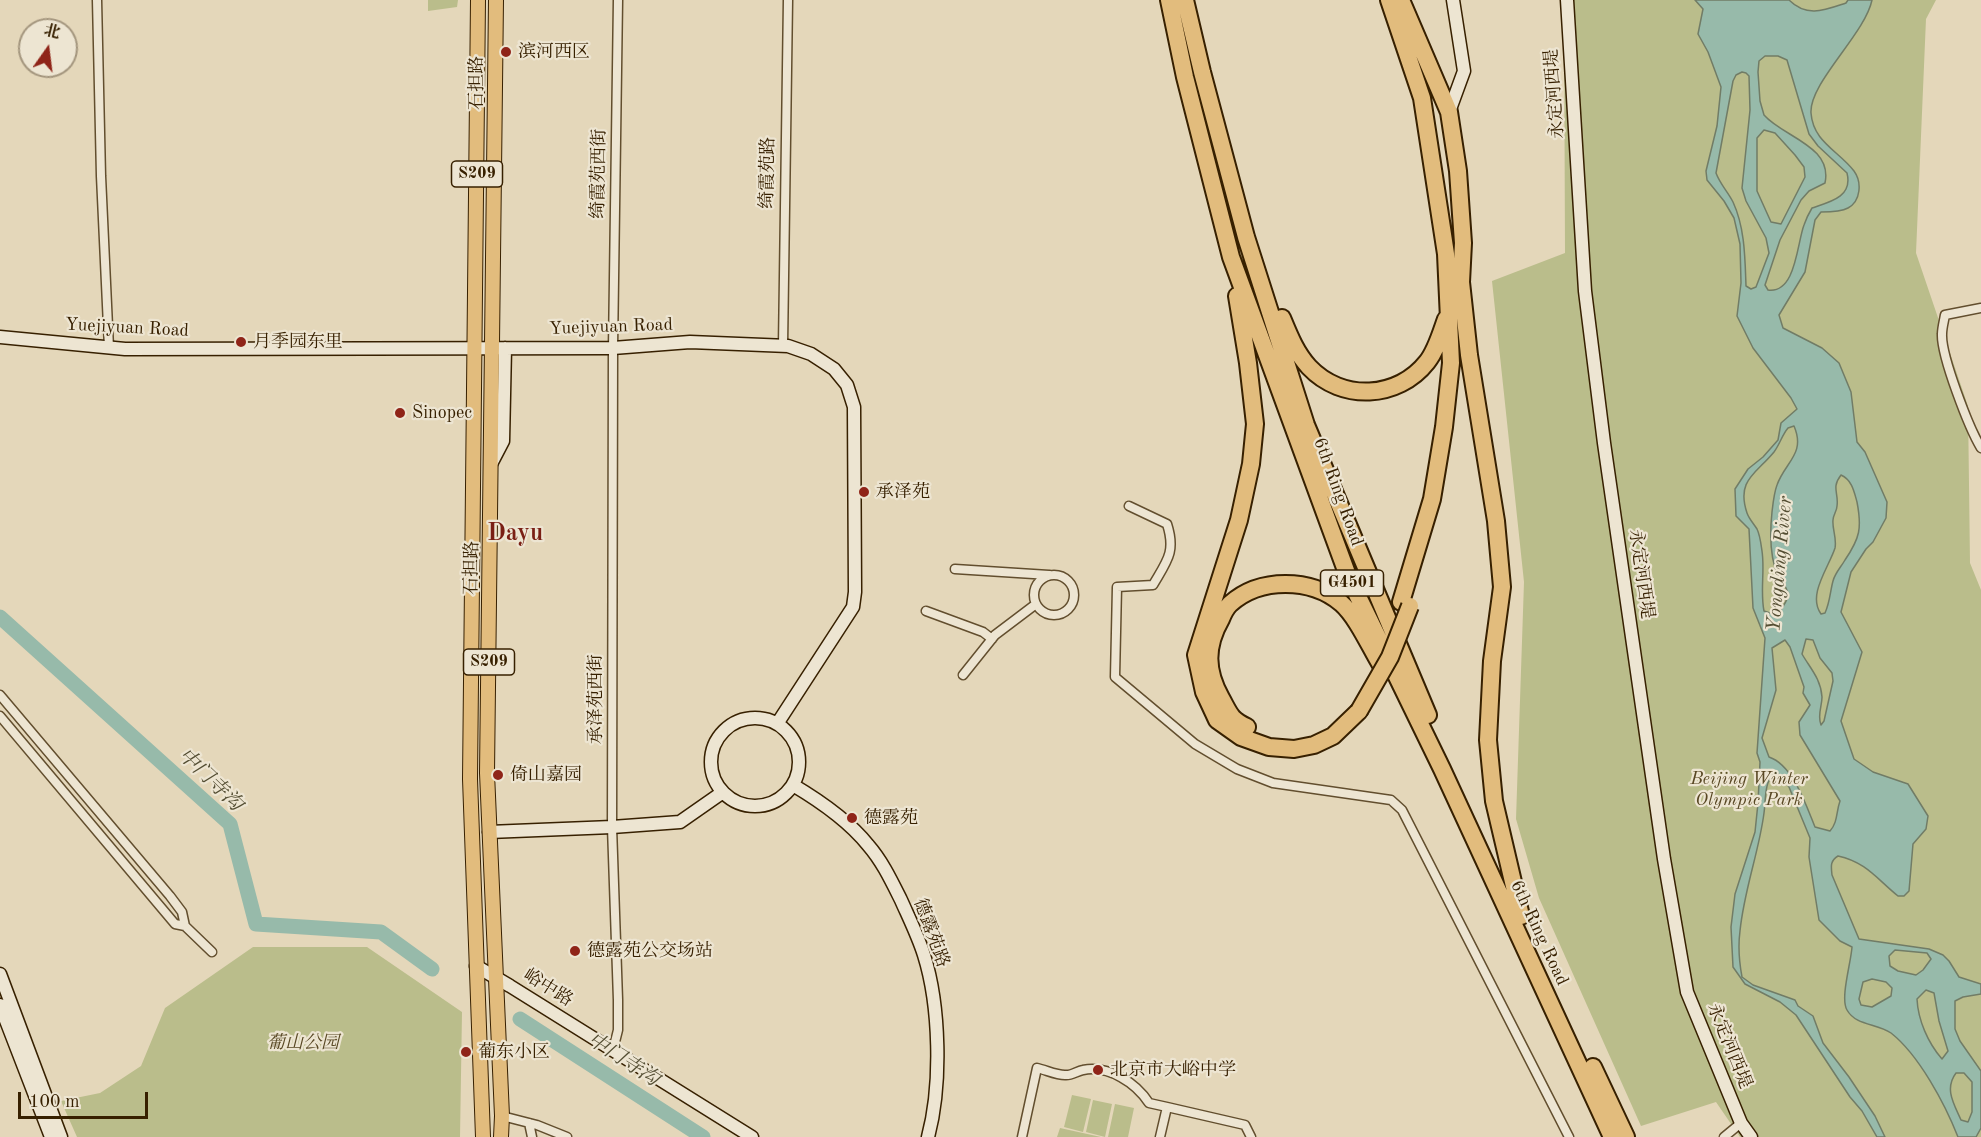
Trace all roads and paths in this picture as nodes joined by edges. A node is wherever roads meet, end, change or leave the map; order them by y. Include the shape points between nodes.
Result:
1 (97, 0) edge
2 (478, 0) edge
3 (496, 0) edge
4 (618, 0) edge
5 (788, 0) edge
6 (1169, 0) edge
7 (1185, 0) edge
8 (1378, 0) edge
9 (1389, 0) edge
10 (1401, 0) edge
11 (1408, 0) edge
12 (1453, 0) edge
13 (1567, 0) edge
14 (1411, 41) junction
15 (1449, 112) junction
16 (1246, 237) junction
17 (1230, 256) junction
18 (1461, 282) junction
19 (1981, 308) edge
20 (1449, 313) junction
21 (0, 337) edge
22 (783, 346) junction
23 (474, 347) junction
24 (109, 348) junction
25 (498, 348) junction
26 (614, 348) junction
27 (1981, 448) edge
28 (1129, 506) dead end
29 (956, 569) dead end
30 (1053, 576) junction
31 (1036, 604) junction
32 (1406, 604) junction
33 (926, 611) dead end
34 (992, 639) junction
35 (963, 675) dead end
36 (0, 695) edge
37 (1356, 708) junction
38 (0, 717) edge
39 (777, 724) junction
40 (1442, 769) junction
41 (793, 785) junction
42 (723, 792) junction
43 (612, 827) junction
44 (489, 832) junction
45 (1521, 916) junction
46 (185, 926) junction
47 (212, 952) dead end
48 (476, 966) junction
49 (0, 974) edge
50 (496, 977) junction
51 (0, 1005) edge
52 (613, 1050) junction
53 (1167, 1107) junction
54 (502, 1116) junction
55 (530, 1123) junction
56 (1741, 1123) junction
57 (51, 1137) edge
58 (61, 1137) edge
59 (483, 1137) edge
60 (501, 1137) edge
61 (532, 1137) edge
62 (567, 1137) edge
63 (752, 1137) edge
64 (928, 1137) edge
65 (1022, 1137) edge
66 (1160, 1137) edge
67 (1251, 1137) edge
68 (1569, 1137) edge
69 (1612, 1137) edge
70 (1626, 1137) edge
71 (1724, 1137) edge
72 (1752, 1137) edge

1 - 24 street
2 - 23 main road, 石担路 / S209
3 - 25 main road, 石担路 / S209
4 - 26 street, 绮霞苑西街
5 - 22 street, 绮霞苑路
6 - 17 highway, 6th Ring Road / G4501
7 - 16 highway, 6th Ring Road / G4501
8 - 14 highway
9 - 14 highway
10 - 14 highway
11 - 14 highway
12 - 15 street via 1464,71
13 - 56 street, 永定河西堤 via 1585,291 1664,859 1687,992
14 - 15 highway
14 - 20 highway via 1446,254
15 - 18 highway via 1458,171 1463,243
16 - 20 highway via 1293,344 1309,367 1332,385 1367,393 1410,380 1429,361
16 - 45 highway, 6th Ring Road / G4501 via 1306,425 1424,708
17 - 37 highway via 1255,424 1239,520 1196,655 1204,692 1217,720 1241,737 1269,747 1294,749 1314,745 1333,736
17 - 40 highway, 6th Ring Road / G4501 via 1348,576
18 - 32 highway via 1453,429 1441,500
18 - 45 highway via 1502,587 1492,661 1488,740 1494,801
19 - 27 street via 1946,315 1942,334 1971,432
20 - 32 highway via 1451,363 1437,468
21 - 24 street, Yuejiyuan Road
22 - 26 street, Yuejiyuan Road via 690,342
22 - 39 street, Yuejiyuan Road via 812,354 834,369 847,386 854,407 855,592 853,606
23 - 24 street, Yuejiyuan Road
23 - 25 street, Yuejiyuan Road
23 - 48 main road, 石担路 / S209 via 470,779
25 - 26 street, Yuejiyuan Road
25 - 44 main road, 石担路 / S209 via 491,464
26 - 43 street, 承泽苑西街
28 - 68 street via 1167,524 1172,540 1168,559 1153,585 1117,587 1115,677 1195,744 1237,769 1274,783 1391,800 1402,810
29 - 30 street
30 - 31 street via 1037,585
30 - 31 street via 1065,579 1073,589 1069,608 1051,615
31 - 34 street
32 - 37 highway
33 - 34 street
34 - 35 street
36 - 46 street via 170,896 182,912
37 - 40 highway via 1314,734 1293,739 1267,737 1234,721 1212,681 1209,653 1214,632 1229,605 1252,590 1286,583 1318,589 1342,604
38 - 46 street via 175,924
39 - 41 street via 788,733 797,752 798,773
39 - 42 street via 748,719 722,733 711,761 713,776
40 - 69 highway, 6th Ring Road / G4501
41 - 42 street via 771,803 757,806 743,805
41 - 64 street, 德露苑路 via 825,804 866,842 888,873 916,935 931,986 937,1039 935,1101
42 - 43 street via 680,822
43 - 44 street
43 - 52 street, 承泽苑西街 via 618,1000
44 - 50 main road, 石担路 / S209
45 - 70 highway, 6th Ring Road / G4501
46 - 47 street
48 - 50 street, 峪中路
48 - 59 main road, 石担路 / S209
49 - 58 street
50 - 52 street, 峪中路
50 - 54 main road, 石担路 / S209
51 - 57 street
52 - 63 street, 峪中路
53 - 65 street via 1149,1103 1137,1087 1119,1076 1084,1070 1067,1076 1037,1068
53 - 66 street
53 - 67 street via 1245,1125
54 - 55 street
54 - 60 main road, 石担路 / S209
55 - 61 street
55 - 62 street
56 - 71 street
56 - 72 street, 永定河西堤

